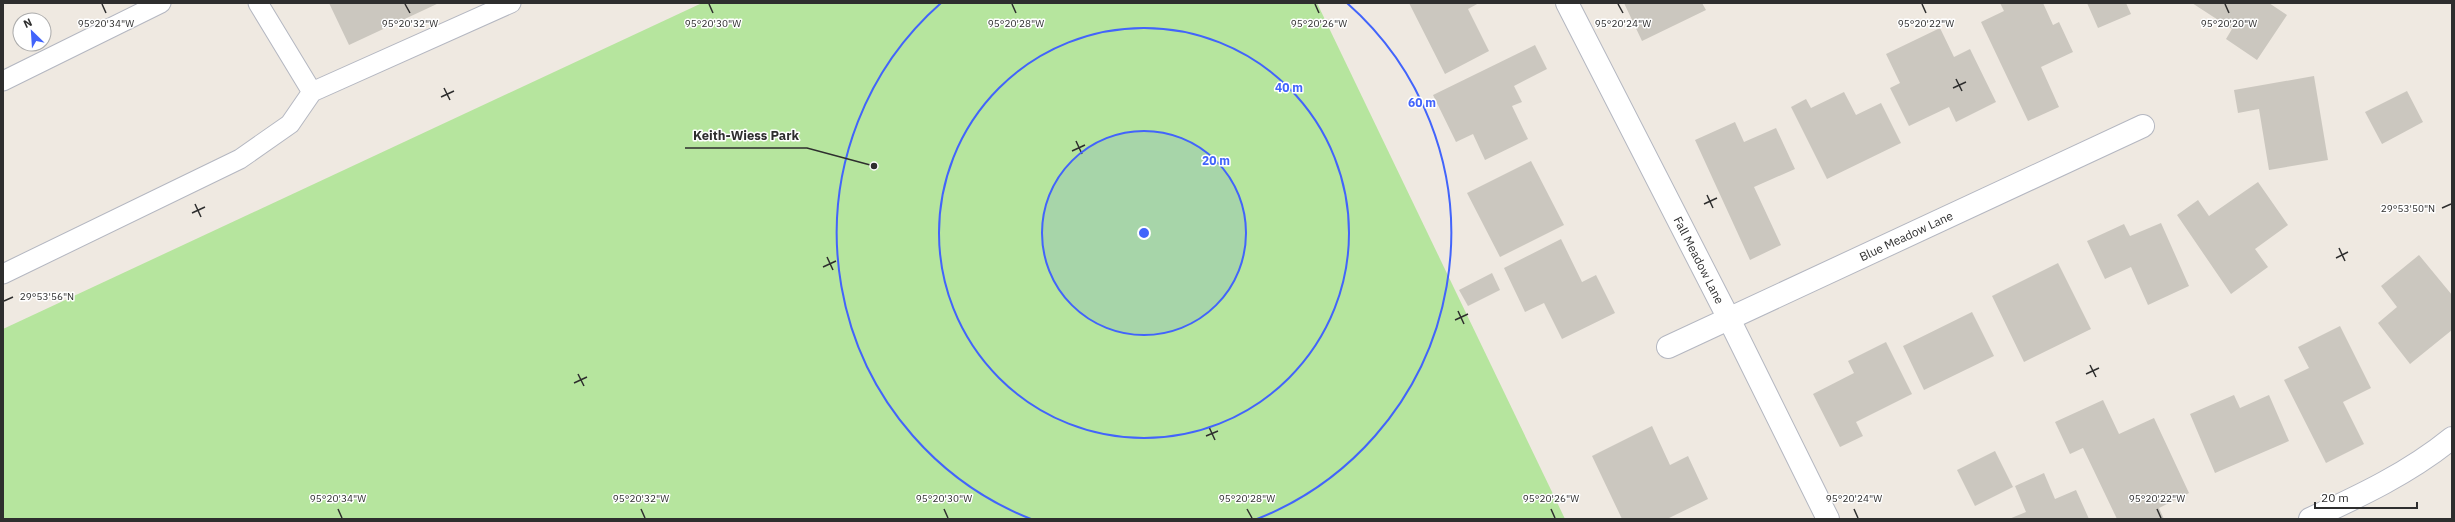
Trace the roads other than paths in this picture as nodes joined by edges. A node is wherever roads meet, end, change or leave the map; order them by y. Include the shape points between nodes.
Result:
1 (162, 3) edge
2 (258, 3) edge
3 (511, 3) edge
4 (1567, 3) edge
5 (3, 81) edge
6 (312, 92) junction
7 (2144, 126) dead end
8 (3, 274) edge
9 (1729, 319) junction
10 (1668, 347) dead end
11 (2452, 438) edge
12 (1828, 519) edge
13 (2310, 519) edge

1 - 5 lane
2 - 6 lane
3 - 6 lane
4 - 9 street, Fall Meadow Lane
6 - 8 lane via 290,124 240,159
7 - 9 street, Blue Meadow Lane
9 - 10 street, Blue Meadow Lane
9 - 12 street, Fall Meadow Lane
11 - 13 street via 2418,464 2368,492

